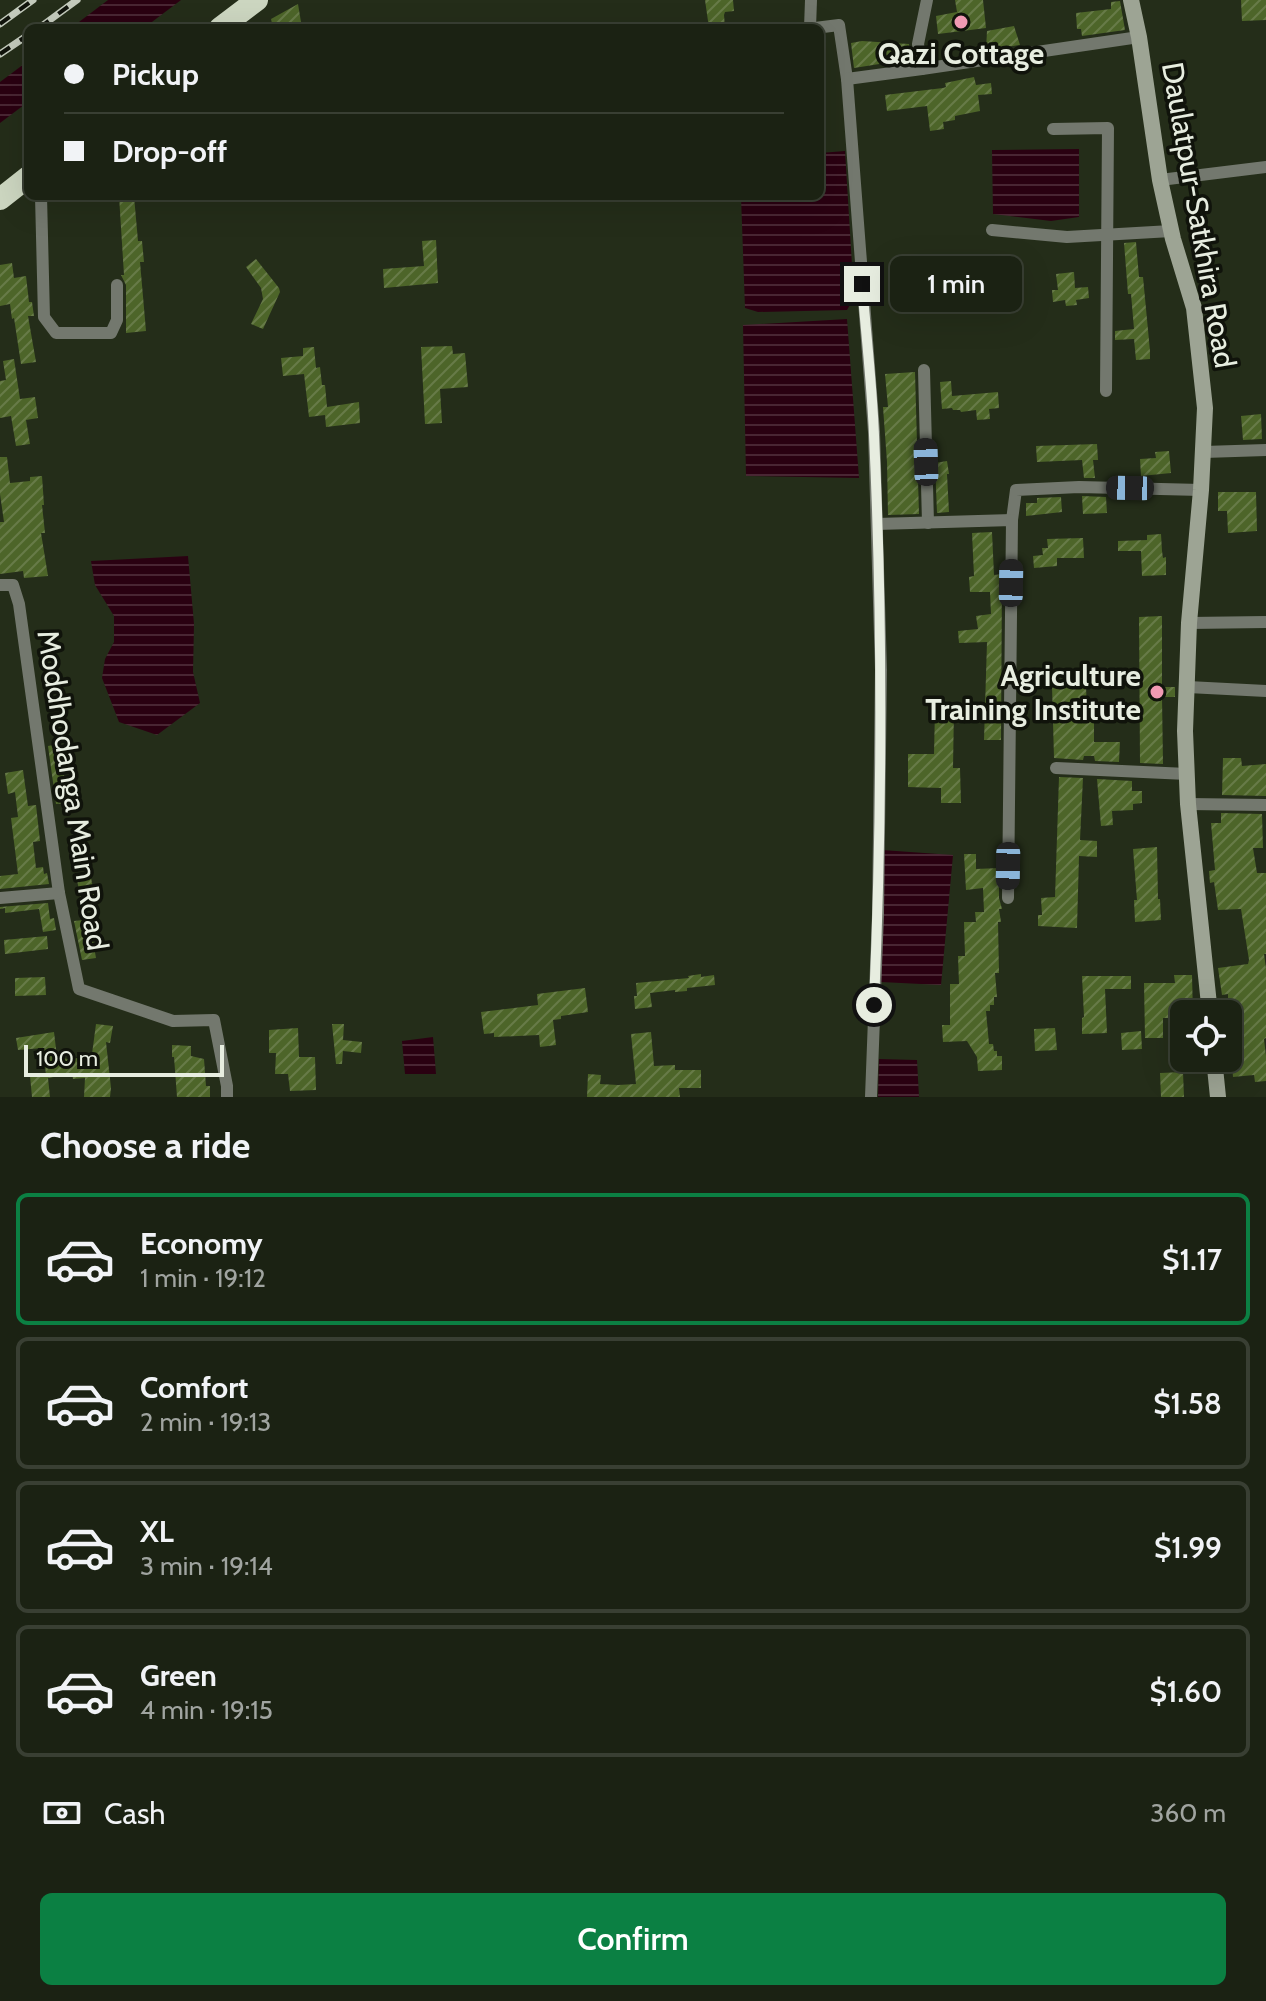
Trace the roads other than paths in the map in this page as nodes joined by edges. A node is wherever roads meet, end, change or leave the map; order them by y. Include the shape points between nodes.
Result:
1 (257, 0) edge
2 (277, 0) edge
3 (811, 0) edge
4 (927, 0) edge
5 (1131, 0) edge
6 (225, 24) edge
7 (245, 24) edge
8 (812, 24) edge
9 (824, 27) edge
10 (1139, 37) junction
11 (922, 69) junction
12 (847, 79) junction
13 (1053, 129) dead end
14 (1266, 167) edge
15 (24, 180) edge
16 (1160, 180) junction
17 (24, 195) edge
18 (0, 199) edge
19 (41, 200) edge
20 (0, 213) edge
21 (992, 230) dead end
22 (1171, 231) junction
23 (1107, 235) junction
24 (117, 285) dead end
25 (924, 370) dead end
26 (1106, 391) dead end
27 (1266, 450) edge
28 (1204, 452) junction
29 (1201, 490) junction
30 (1012, 520) junction
31 (928, 523) junction
32 (877, 524) junction
33 (0, 585) edge
34 (1266, 622) edge
35 (1189, 623) junction
36 (1188, 687) junction
37 (1266, 691) edge
38 (1056, 768) dead end
39 (1187, 774) junction
40 (1188, 804) junction
41 (1266, 805) edge
42 (59, 893) junction
43 (0, 898) edge
44 (1008, 898) dead end
45 (1209, 1000) edge
46 (1215, 1072) edge
47 (227, 1097) edge
48 (871, 1097) edge
49 (1218, 1097) edge

1 - 6 highway
2 - 7 highway
3 - 8 street
4 - 11 street via 918,44
5 - 10 main road, Daulatpur-Satkhira Road
9 - 12 street via 839,25
10 - 11 street
10 - 16 main road, Daulatpur-Satkhira Road
11 - 12 street
12 - 32 street
13 - 23 street via 1108,128
14 - 16 street
15 - 18 highway
16 - 22 main road, Daulatpur-Satkhira Road
17 - 20 highway
19 - 24 street via 44,317 56,333 111,333 117,320
21 - 23 street
22 - 23 street
22 - 28 main road, Daulatpur-Satkhira Road via 1194,308 1205,408
23 - 26 street
25 - 31 street
27 - 28 street
28 - 29 main road, Daulatpur-Satkhira Road
29 - 30 street via 1016,490
29 - 35 main road, Daulatpur-Satkhira Road
30 - 31 street
30 - 44 street
31 - 32 street
32 - 48 street via 881,670
33 - 42 street, Moddhodanga Main Road via 13,585 19,604
34 - 35 street
35 - 36 main road, Daulatpur-Satkhira Road
36 - 37 street
36 - 39 main road, Daulatpur-Satkhira Road
38 - 39 street
39 - 40 main road, Daulatpur-Satkhira Road
40 - 41 street
40 - 45 main road, Daulatpur-Satkhira Road
42 - 43 street
42 - 47 street, Moddhodanga Main Road via 79,989 173,1021 214,1020
46 - 49 main road

